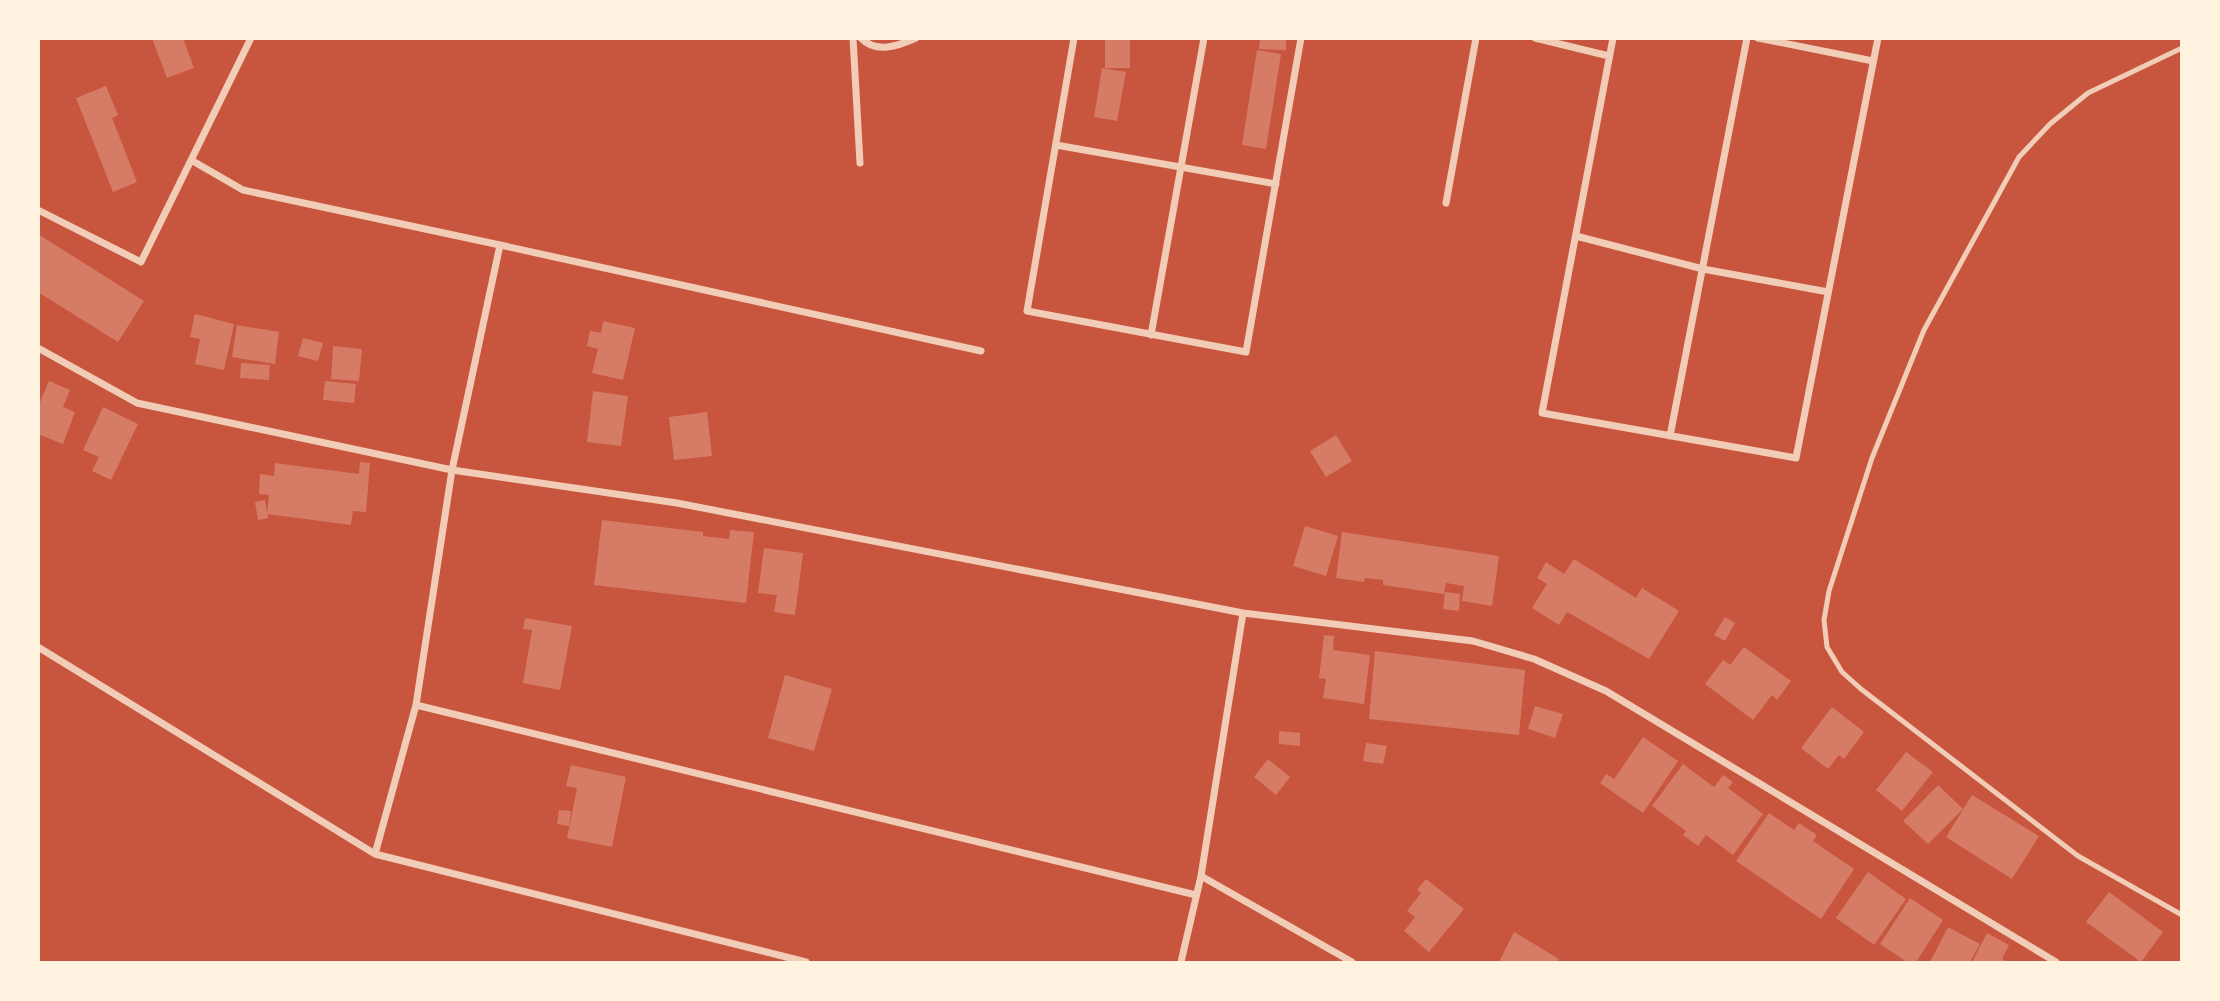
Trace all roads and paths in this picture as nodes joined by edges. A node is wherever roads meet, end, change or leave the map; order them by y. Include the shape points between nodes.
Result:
1 (251, 38) edge
2 (853, 38) edge
3 (861, 38) edge
4 (916, 38) edge
5 (1074, 38) edge
6 (1204, 38) edge
7 (1301, 38) edge
8 (1476, 38) edge
9 (1535, 38) edge
10 (1612, 38) edge
11 (1746, 38) edge
12 (1759, 38) edge
13 (1878, 38) edge
14 (2182, 48) edge
15 (1609, 56) junction
16 (1874, 61) junction
17 (1056, 145) junction
18 (191, 160) junction
19 (860, 163) dead end
20 (1179, 167) junction
21 (1276, 184) junction
22 (1446, 203) dead end
23 (38, 210) edge
24 (1576, 236) junction
25 (500, 245) junction
26 (1703, 269) junction
27 (1828, 292) junction
28 (1152, 335) junction
29 (38, 348) edge
30 (981, 351) dead end
31 (1670, 436) junction
32 (452, 470) junction
33 (1243, 613) junction
34 (38, 647) edge
35 (416, 705) junction
36 (375, 854) junction
37 (1201, 876) junction
38 (1196, 895) junction
39 (2182, 915) edge
40 (806, 962) edge
41 (1181, 962) edge
42 (1352, 962) edge
43 (2056, 962) edge

1 - 18 street
2 - 19 street
3 - 4 street via 867,45 883,48
5 - 17 street
6 - 20 street
7 - 21 street
8 - 22 street
9 - 15 street
10 - 15 street
11 - 26 street
12 - 16 street
13 - 16 street
14 - 39 lane via 2088,93 2019,157 1924,330 1872,458 1829,590 1824,620 1827,647 1842,672 1861,689 2078,856
15 - 24 street
16 - 27 street
17 - 20 street
17 - 28 street via 1027,311
18 - 23 street via 141,261
18 - 25 street via 243,190
20 - 21 street
20 - 28 street
21 - 28 street via 1246,352
24 - 26 street
24 - 31 street via 1542,413
25 - 30 street
25 - 32 street
26 - 27 street
26 - 31 street
27 - 31 street via 1796,458
29 - 32 street via 138,403
32 - 33 street via 677,503
32 - 35 street
33 - 37 street
33 - 43 street via 1473,641 1534,659 1606,691
34 - 36 street
35 - 36 street
35 - 38 street
36 - 40 street
37 - 38 street
37 - 42 street
38 - 41 street

